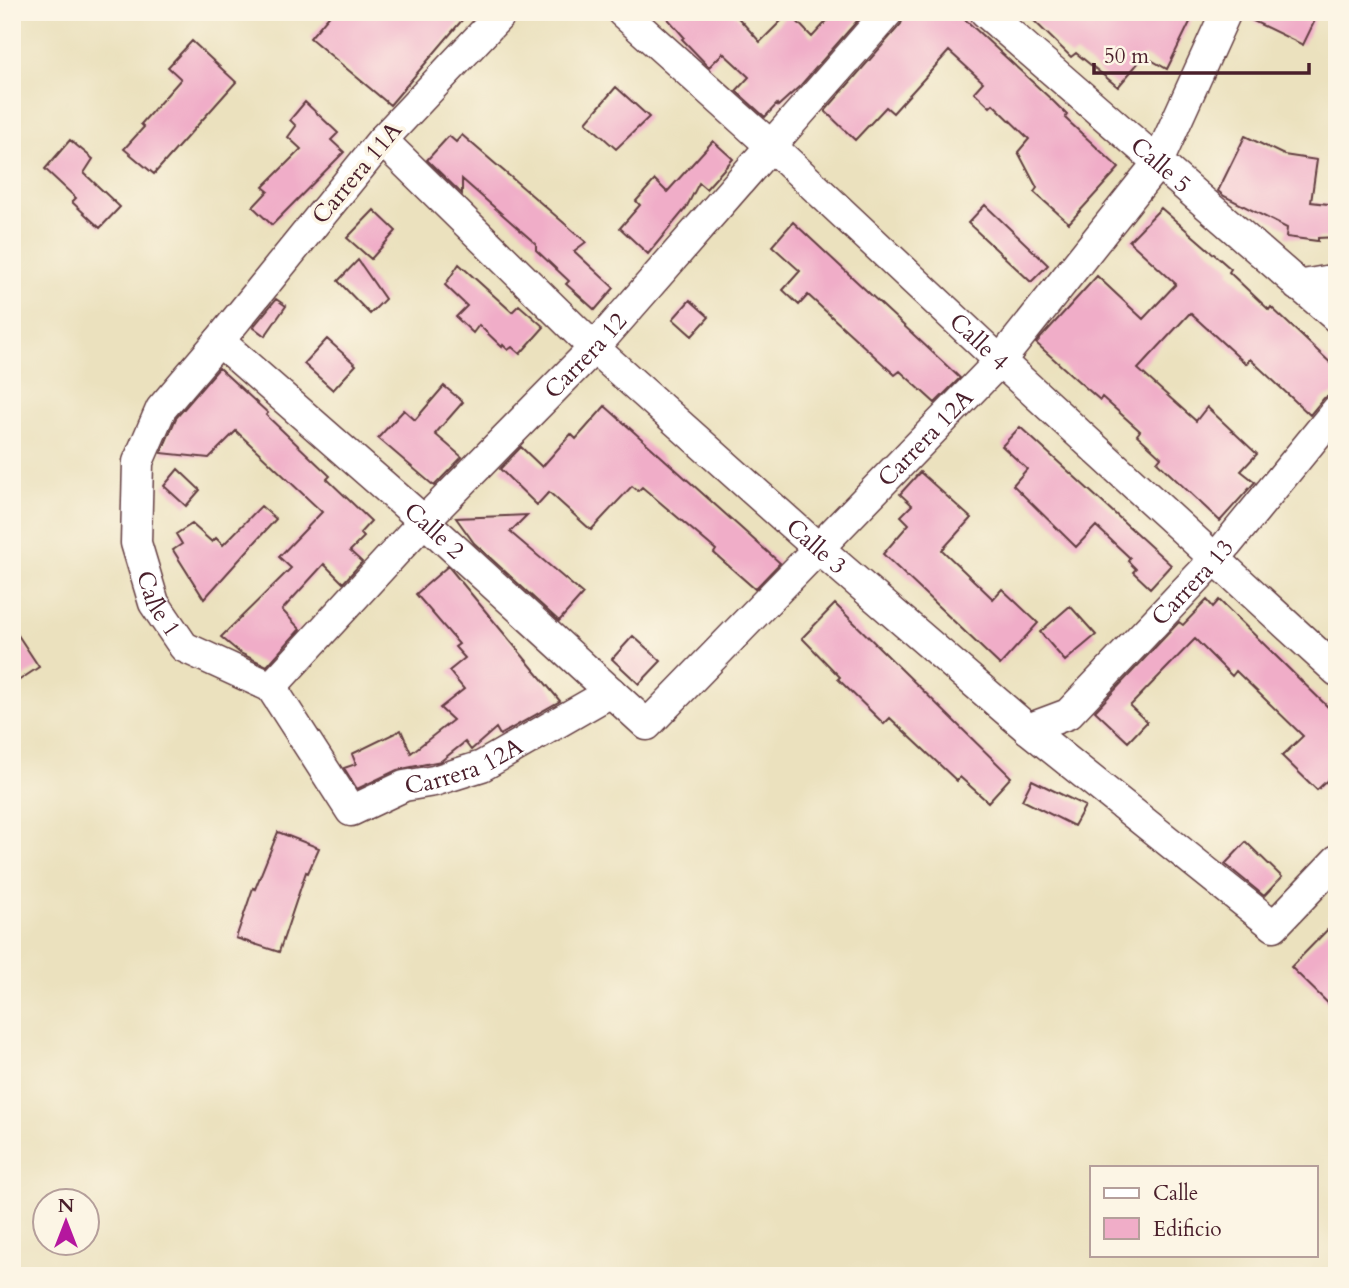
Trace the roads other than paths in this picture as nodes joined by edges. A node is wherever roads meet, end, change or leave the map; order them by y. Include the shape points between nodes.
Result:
1 (503, 12) edge
2 (622, 12) edge
3 (888, 12) edge
4 (985, 12) edge
5 (1227, 12) edge
6 (382, 140) junction
7 (770, 145) junction
8 (1157, 164) junction
9 (1337, 279) edge
10 (1298, 286) junction
11 (1337, 318) edge
12 (219, 341) junction
13 (594, 348) junction
14 (1000, 361) junction
15 (1337, 411) edge
16 (424, 521) junction
17 (818, 548) junction
18 (1215, 559) junction
19 (1337, 671) edge
20 (271, 687) junction
21 (611, 692) junction
22 (647, 725) joint
23 (1028, 729) junction
24 (1337, 860) edge

1 - 6 street, Carrera 11A
2 - 7 street, Calle 4
3 - 7 street, Carrera 12
4 - 8 street, Calle 5
5 - 8 street, Carrera 12A
6 - 12 street, Carrera 11A
6 - 13 street, Calle 3
7 - 13 street, Carrera 12
7 - 14 street, Calle 4
8 - 10 street, Calle 5
8 - 14 street, Carrera 12A
9 - 10 street
10 - 11 street, Calle 5
12 - 16 street, Calle 2
12 - 20 street, Calle 1 via 161,409 138,462 136,543 154,603 184,647
13 - 16 street, Carrera 12
13 - 17 street, Calle 3
14 - 17 street, Carrera 12A
14 - 18 street, Calle 4
15 - 18 street, Carrera 13
16 - 20 street, Carrera 12
16 - 21 street, Calle 2
17 - 22 street, Carrera 12A
17 - 23 street, Calle 3
18 - 19 street, Calle 4
18 - 23 street, Carrera 13 via 1068,713
20 - 21 street, Carrera 12A via 351,811 404,786 482,766
21 - 22 street, Calle 2
23 - 24 street, Calle 3 via 1274,926

